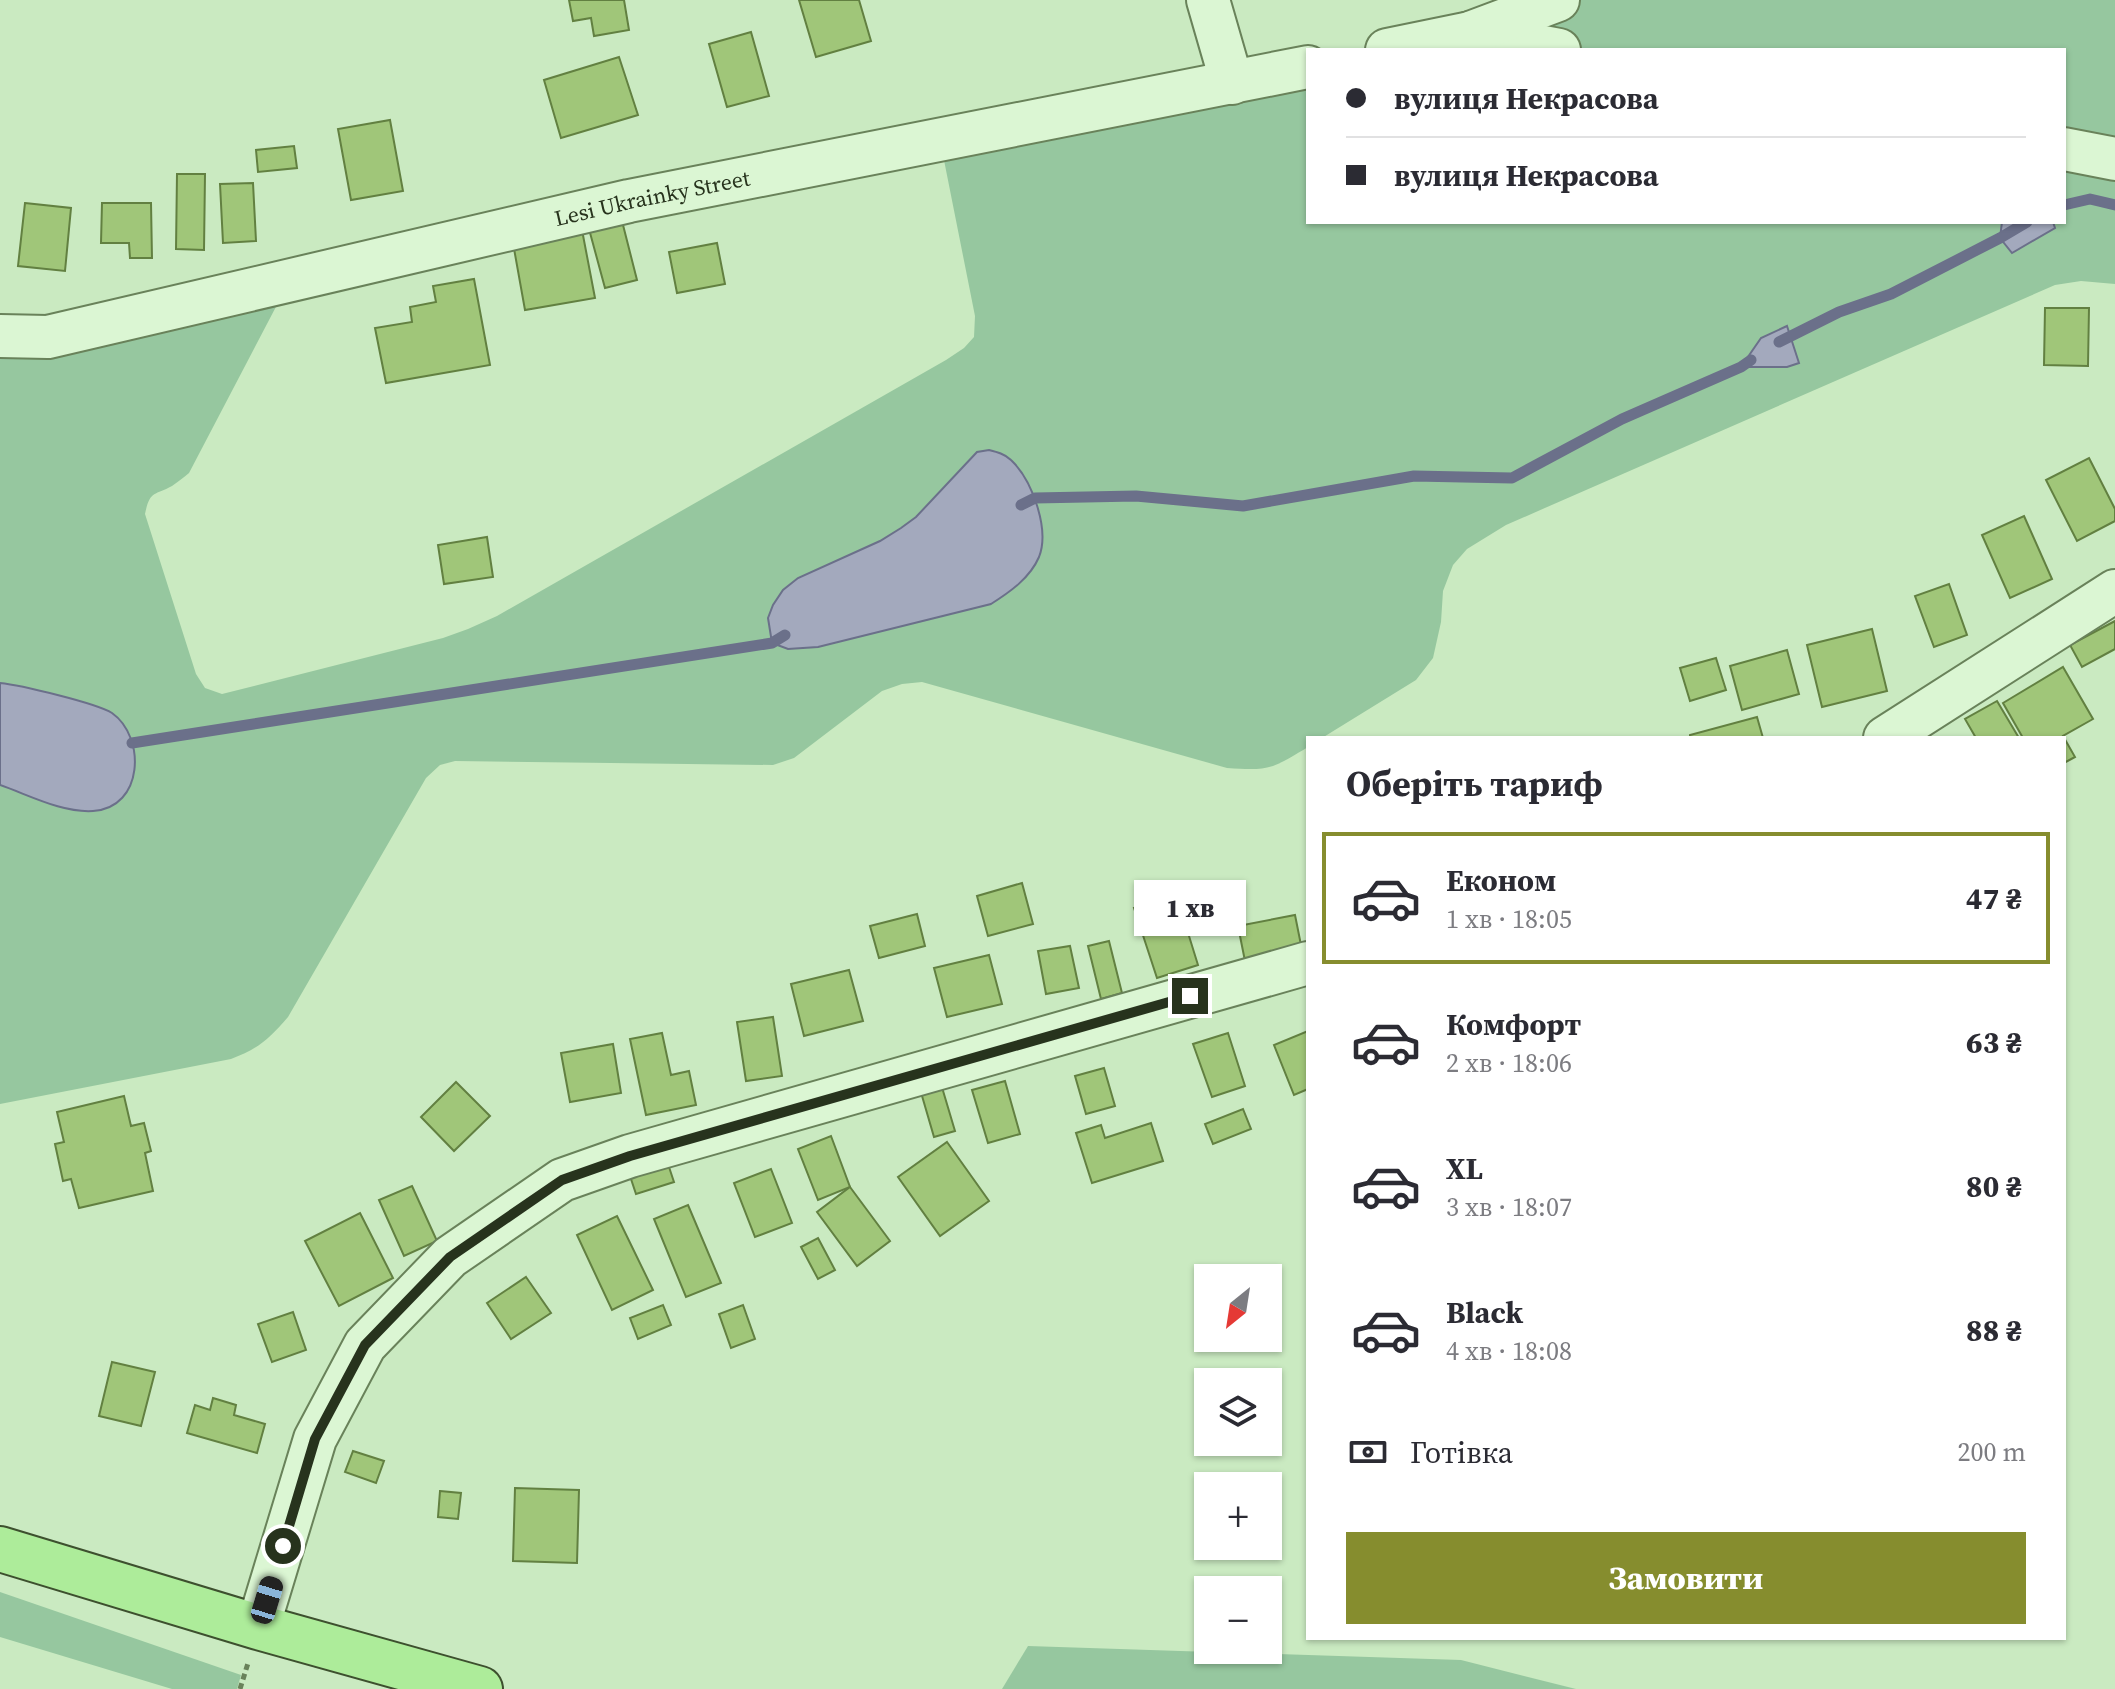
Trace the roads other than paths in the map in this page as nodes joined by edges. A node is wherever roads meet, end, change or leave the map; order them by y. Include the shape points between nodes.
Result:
1 (1208, 0) edge
2 (1558, 0) edge
3 (1470, 33) junction
4 (1397, 48) edge
5 (1549, 48) edge
6 (1306, 67) edge
7 (1232, 83) junction
8 (2066, 149) edge
9 (2115, 159) edge
10 (0, 336) edge
11 (2115, 591) edge
12 (1888, 736) edge
13 (1306, 964) edge
14 (0, 1549) edge
15 (258, 1627) junction
16 (480, 1689) edge

1 - 7 street
2 - 3 street
3 - 4 street
3 - 5 street
6 - 7 street, Lesi Ukrainky Street
7 - 10 street, Lesi Ukrainky Street via 629,201 48,337
8 - 9 street
11 - 12 street
13 - 15 street via 630,1156 562,1180 450,1257 365,1345 315,1439
14 - 15 main road
15 - 16 main road

